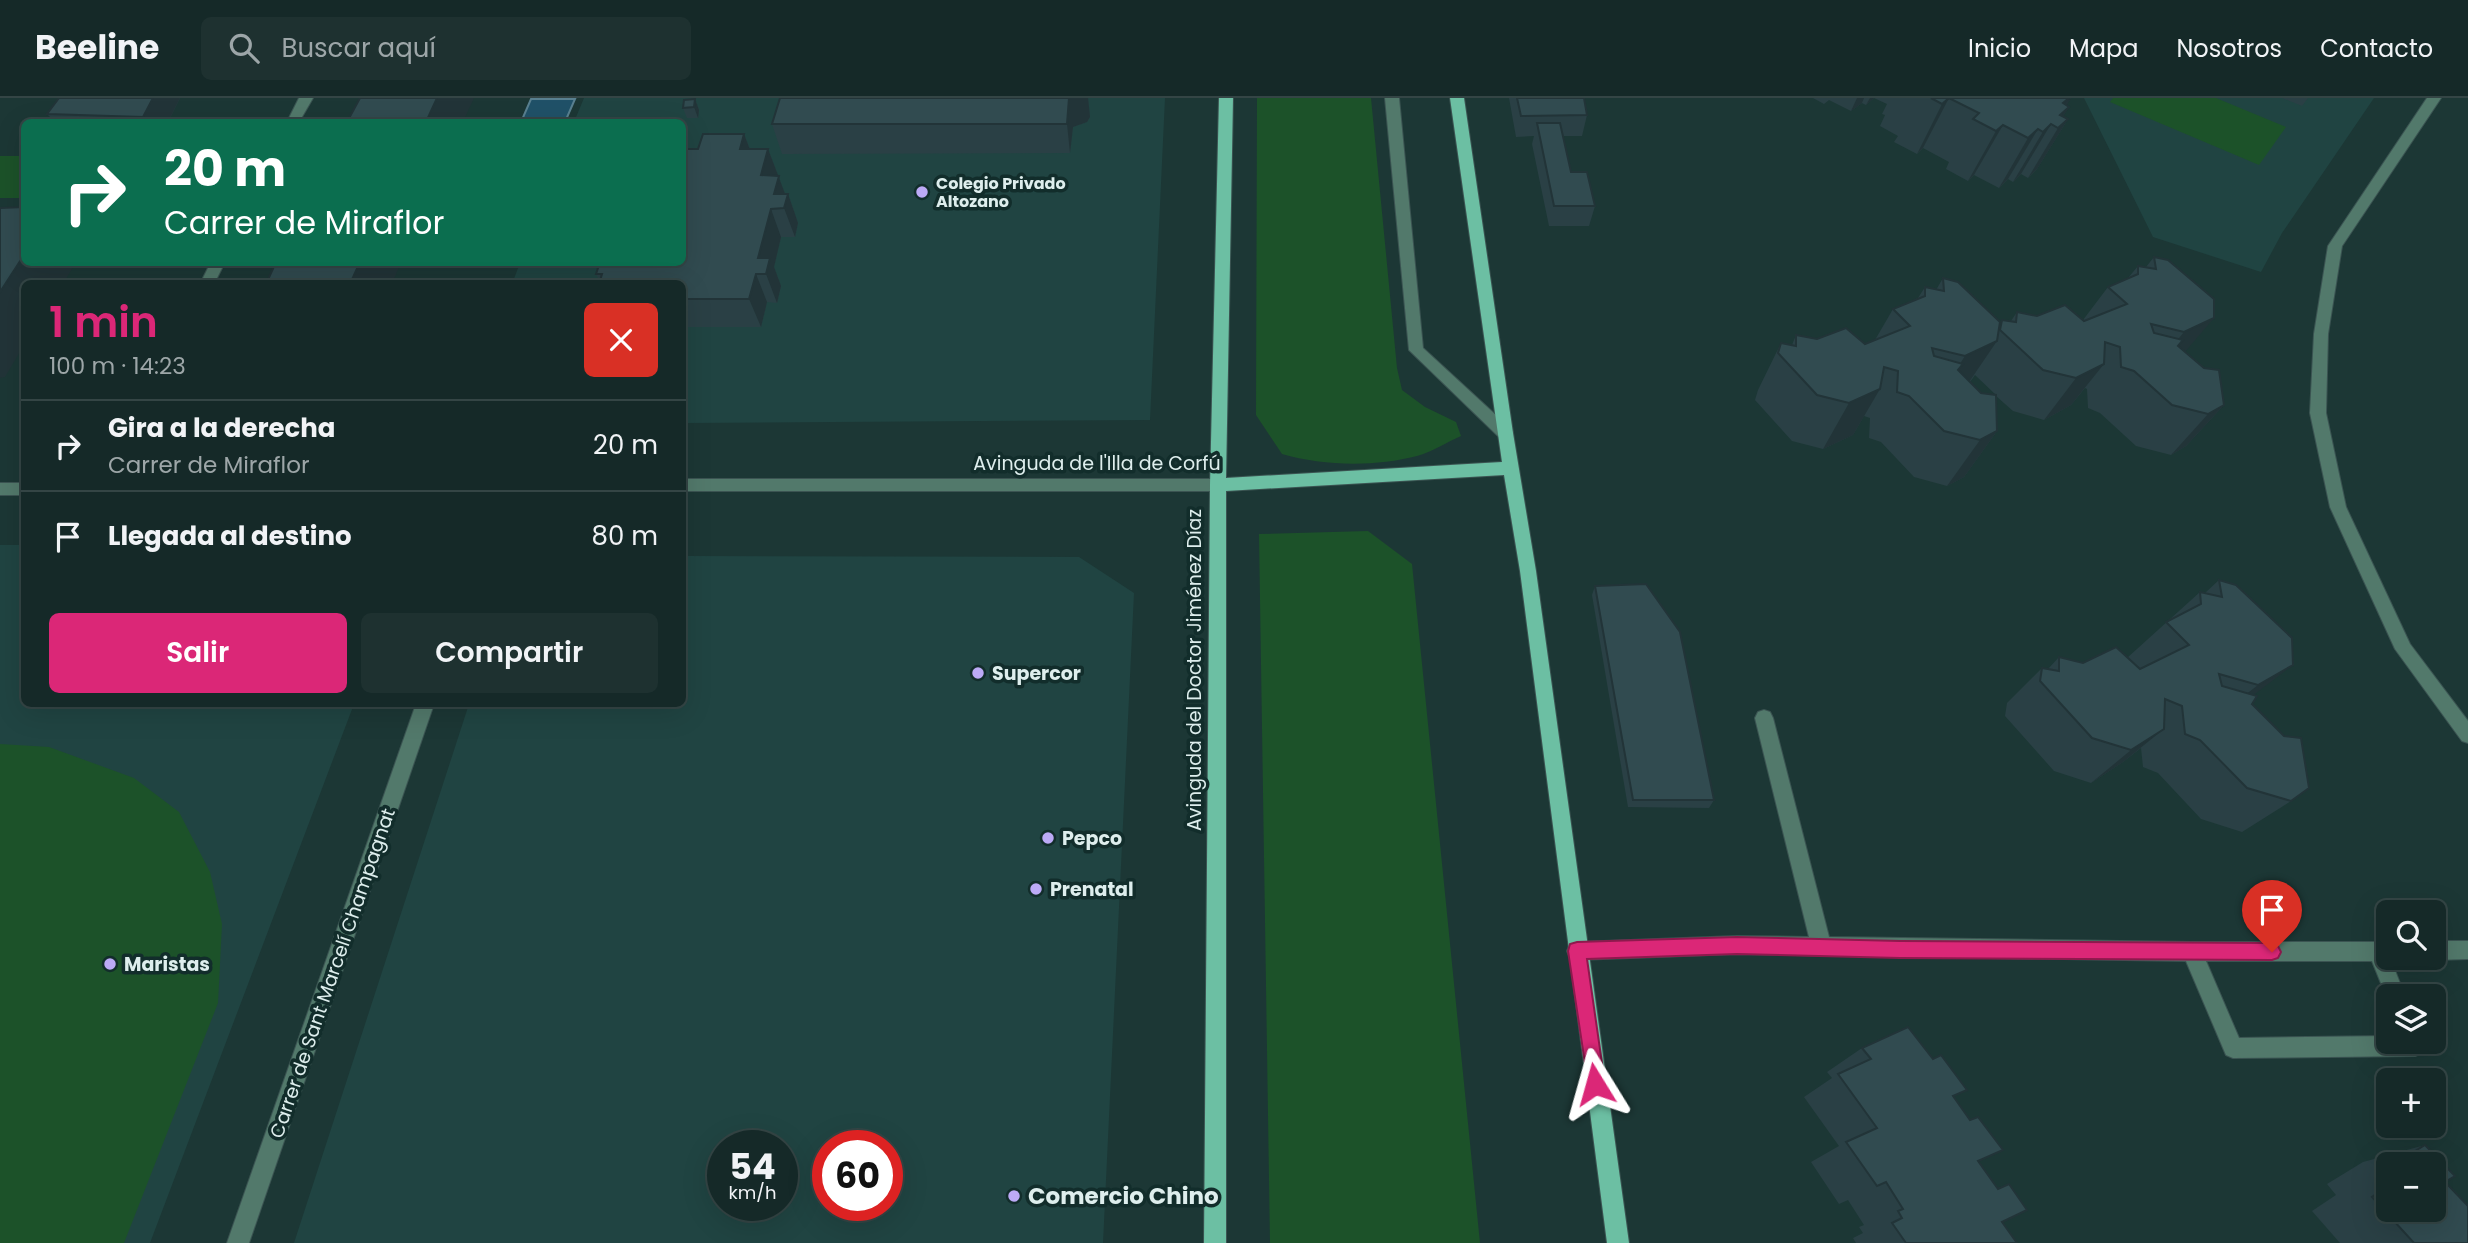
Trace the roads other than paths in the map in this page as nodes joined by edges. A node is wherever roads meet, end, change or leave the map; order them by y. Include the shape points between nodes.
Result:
1 (306, 98) edge
2 (1226, 98) edge
3 (1392, 98) edge
4 (1457, 98) edge
5 (2434, 98) edge
6 (295, 119) edge
7 (1505, 433) junction
8 (1512, 468) junction
9 (686, 485) edge
10 (1218, 485) junction
11 (0, 489) edge
12 (21, 489) edge
13 (424, 707) edge
14 (1764, 718) dead end
15 (2468, 736) edge
16 (1822, 948) junction
17 (2468, 950) edge
18 (1577, 951) junction
19 (2376, 951) edge
20 (2446, 951) edge
21 (2192, 952) junction
22 (2376, 1046) edge
23 (238, 1243) edge
24 (1215, 1243) edge
25 (1618, 1243) edge

1 - 6 street
2 - 10 main road, Avinguda del Doctor Jiménez Díaz
3 - 7 street via 1416,350
4 - 7 main road
5 - 15 street via 2335,246 2321,334 2318,413 2338,507 2404,649
7 - 8 main road
8 - 10 main road, Avinguda de l'Illa de Corfú
8 - 18 main road
9 - 10 street, Avinguda de l'Illa de Corfú
10 - 24 main road, Avinguda del Doctor Jiménez Díaz
11 - 12 street
13 - 23 street, Carrer de Sant Marcelí Champagnat
14 - 16 street
16 - 18 street via 1737,945
16 - 21 street
17 - 20 street
18 - 25 main road
19 - 21 street
21 - 22 street via 2233,1048

